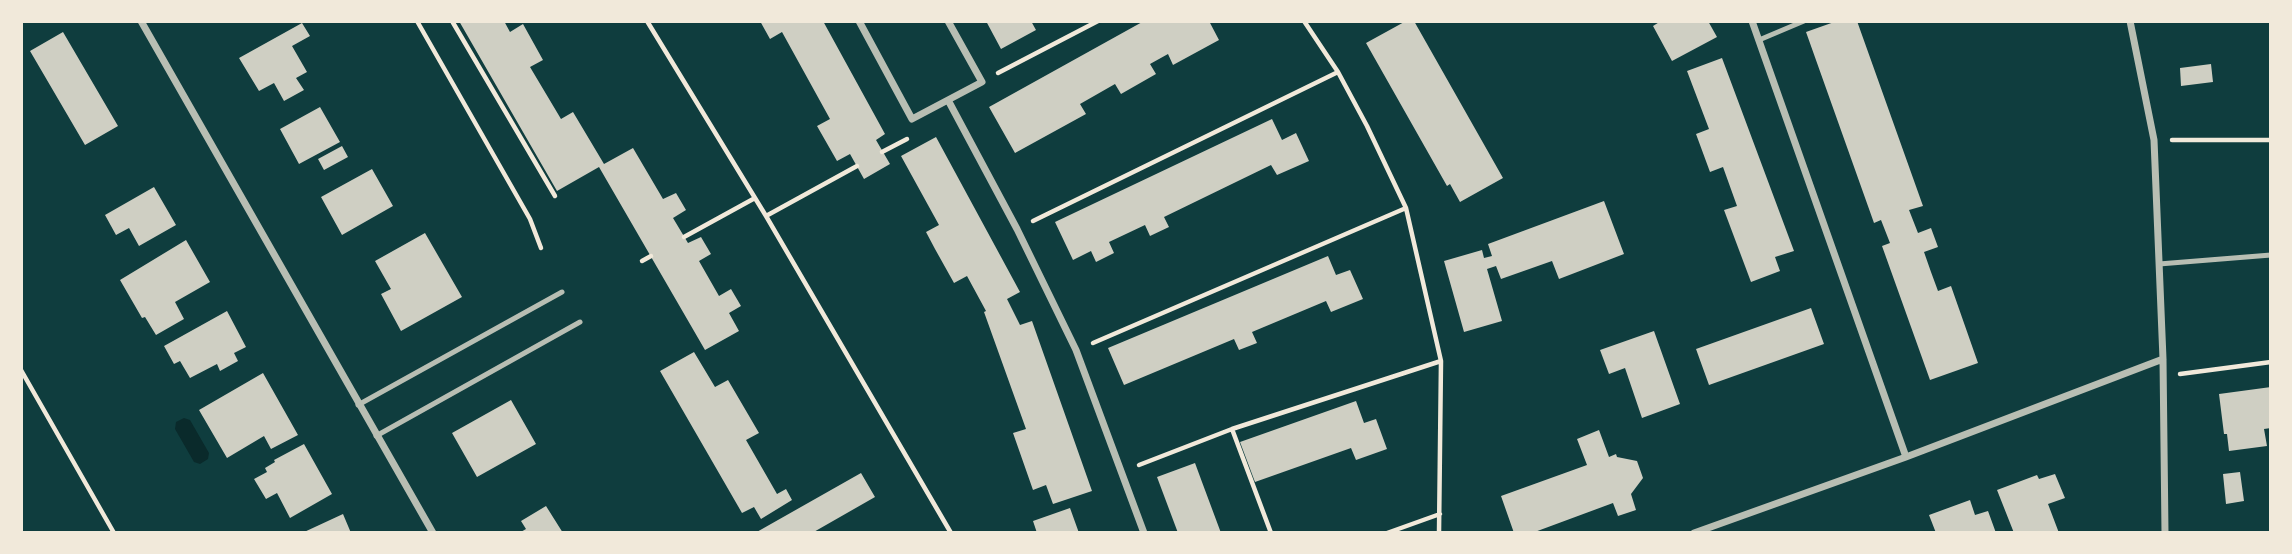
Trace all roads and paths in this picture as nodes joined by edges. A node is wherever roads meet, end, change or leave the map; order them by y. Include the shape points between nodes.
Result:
1 (141, 21) edge
2 (417, 21) edge
3 (452, 21) edge
4 (647, 21) edge
5 (859, 21) edge
6 (948, 21) edge
7 (1098, 21) edge
8 (1304, 21) edge
9 (1752, 21) edge
10 (1804, 21) edge
11 (2130, 21) edge
12 (1759, 40) junction
13 (1338, 72) junction
14 (982, 82) junction
15 (948, 100) junction
16 (2154, 139) junction
17 (2271, 140) edge
18 (857, 166) dead end
19 (555, 195) dead end
20 (755, 198) junction
21 (1406, 208) junction
22 (766, 216) junction
23 (1017, 229) junction
24 (684, 237) dead end
25 (541, 248) dead end
26 (2271, 255) edge
27 (651, 256) dead end
28 (642, 261) dead end
29 (2159, 264) junction
30 (562, 292) dead end
31 (580, 323) dead end
32 (1076, 351) junction
33 (2163, 359) junction
34 (1441, 361) junction
35 (2271, 362) edge
36 (21, 370) edge
37 (2162, 377) junction
38 (358, 405) junction
39 (1233, 429) junction
40 (376, 436) junction
41 (1906, 457) junction
42 (1122, 472) junction
43 (1440, 514) junction
44 (114, 533) edge
45 (433, 533) edge
46 (951, 533) edge
47 (1144, 533) edge
48 (1271, 533) edge
49 (1387, 533) edge
50 (1439, 533) edge
51 (1694, 533) edge
52 (2165, 533) edge

1 - 38 street
2 - 25 path via 530,219
3 - 19 path
4 - 20 path
5 - 15 street via 912,119
6 - 14 street
7 - 14 path
8 - 13 path
9 - 12 street
10 - 12 lane
11 - 16 street
12 - 41 street
13 - 21 path
13 - 23 path
14 - 15 street
15 - 23 street
16 - 17 path
16 - 29 street
18 - 22 path
20 - 22 path
20 - 24 path
21 - 32 path
21 - 34 path
22 - 46 path
23 - 32 street
26 - 29 lane
27 - 28 path
29 - 33 street
30 - 38 lane
31 - 40 lane
32 - 42 street
33 - 37 street
33 - 41 street
34 - 39 path
34 - 43 path
35 - 37 path
36 - 44 path
37 - 52 street
38 - 40 street
39 - 42 path
39 - 48 path
40 - 45 street
41 - 51 street
42 - 47 street
43 - 49 path
43 - 50 path

